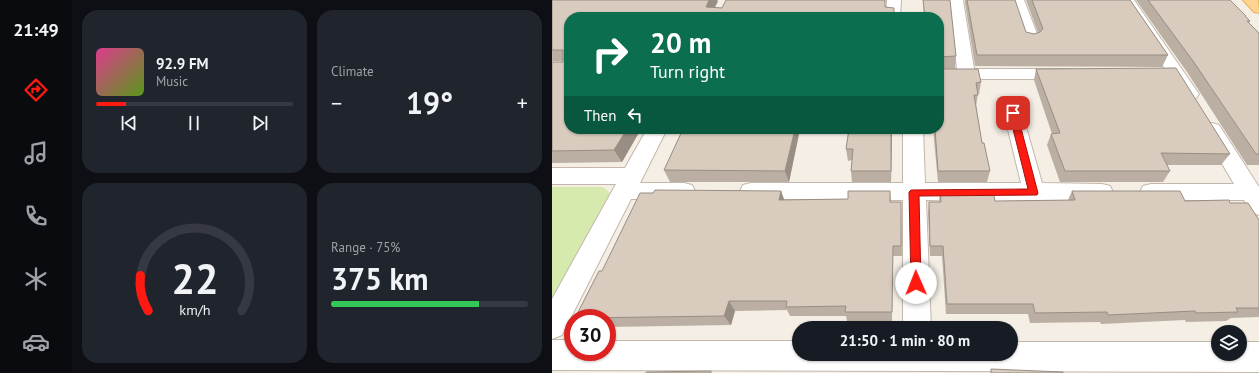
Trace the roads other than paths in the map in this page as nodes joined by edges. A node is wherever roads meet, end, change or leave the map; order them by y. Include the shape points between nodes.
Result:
1 (894, 0) edge
2 (956, 0) edge
3 (1017, 0) edge
4 (1127, 0) edge
5 (1250, 0) edge
6 (1259, 9) edge
7 (893, 12) edge
8 (1031, 39) edge
9 (1153, 73) edge
10 (1177, 73) junction
11 (944, 74) edge
12 (966, 74) junction
13 (1083, 74) edge
14 (1013, 113) dead end
15 (654, 134) edge
16 (912, 134) edge
17 (552, 176) edge
18 (628, 183) junction
19 (702, 191) edge
20 (734, 191) edge
21 (914, 192) junction
22 (1034, 193) junction
23 (1254, 199) edge
24 (917, 321) edge
25 (552, 326) edge
26 (552, 355) edge
27 (1259, 357) edge
28 (869, 361) edge
29 (1018, 361) edge
30 (829, 365) edge
31 (1103, 365) edge

1 - 7 street
2 - 12 street
3 - 8 street
4 - 10 street
5 - 6 main road
9 - 10 street
10 - 23 street
11 - 12 street
12 - 13 street
14 - 22 street
15 - 18 street
16 - 21 street
17 - 18 street
18 - 19 street
18 - 25 street
20 - 21 street
21 - 22 street
21 - 24 street
22 - 23 street via 1126,192
26 - 30 street
27 - 31 street
28 - 30 street
29 - 31 street

